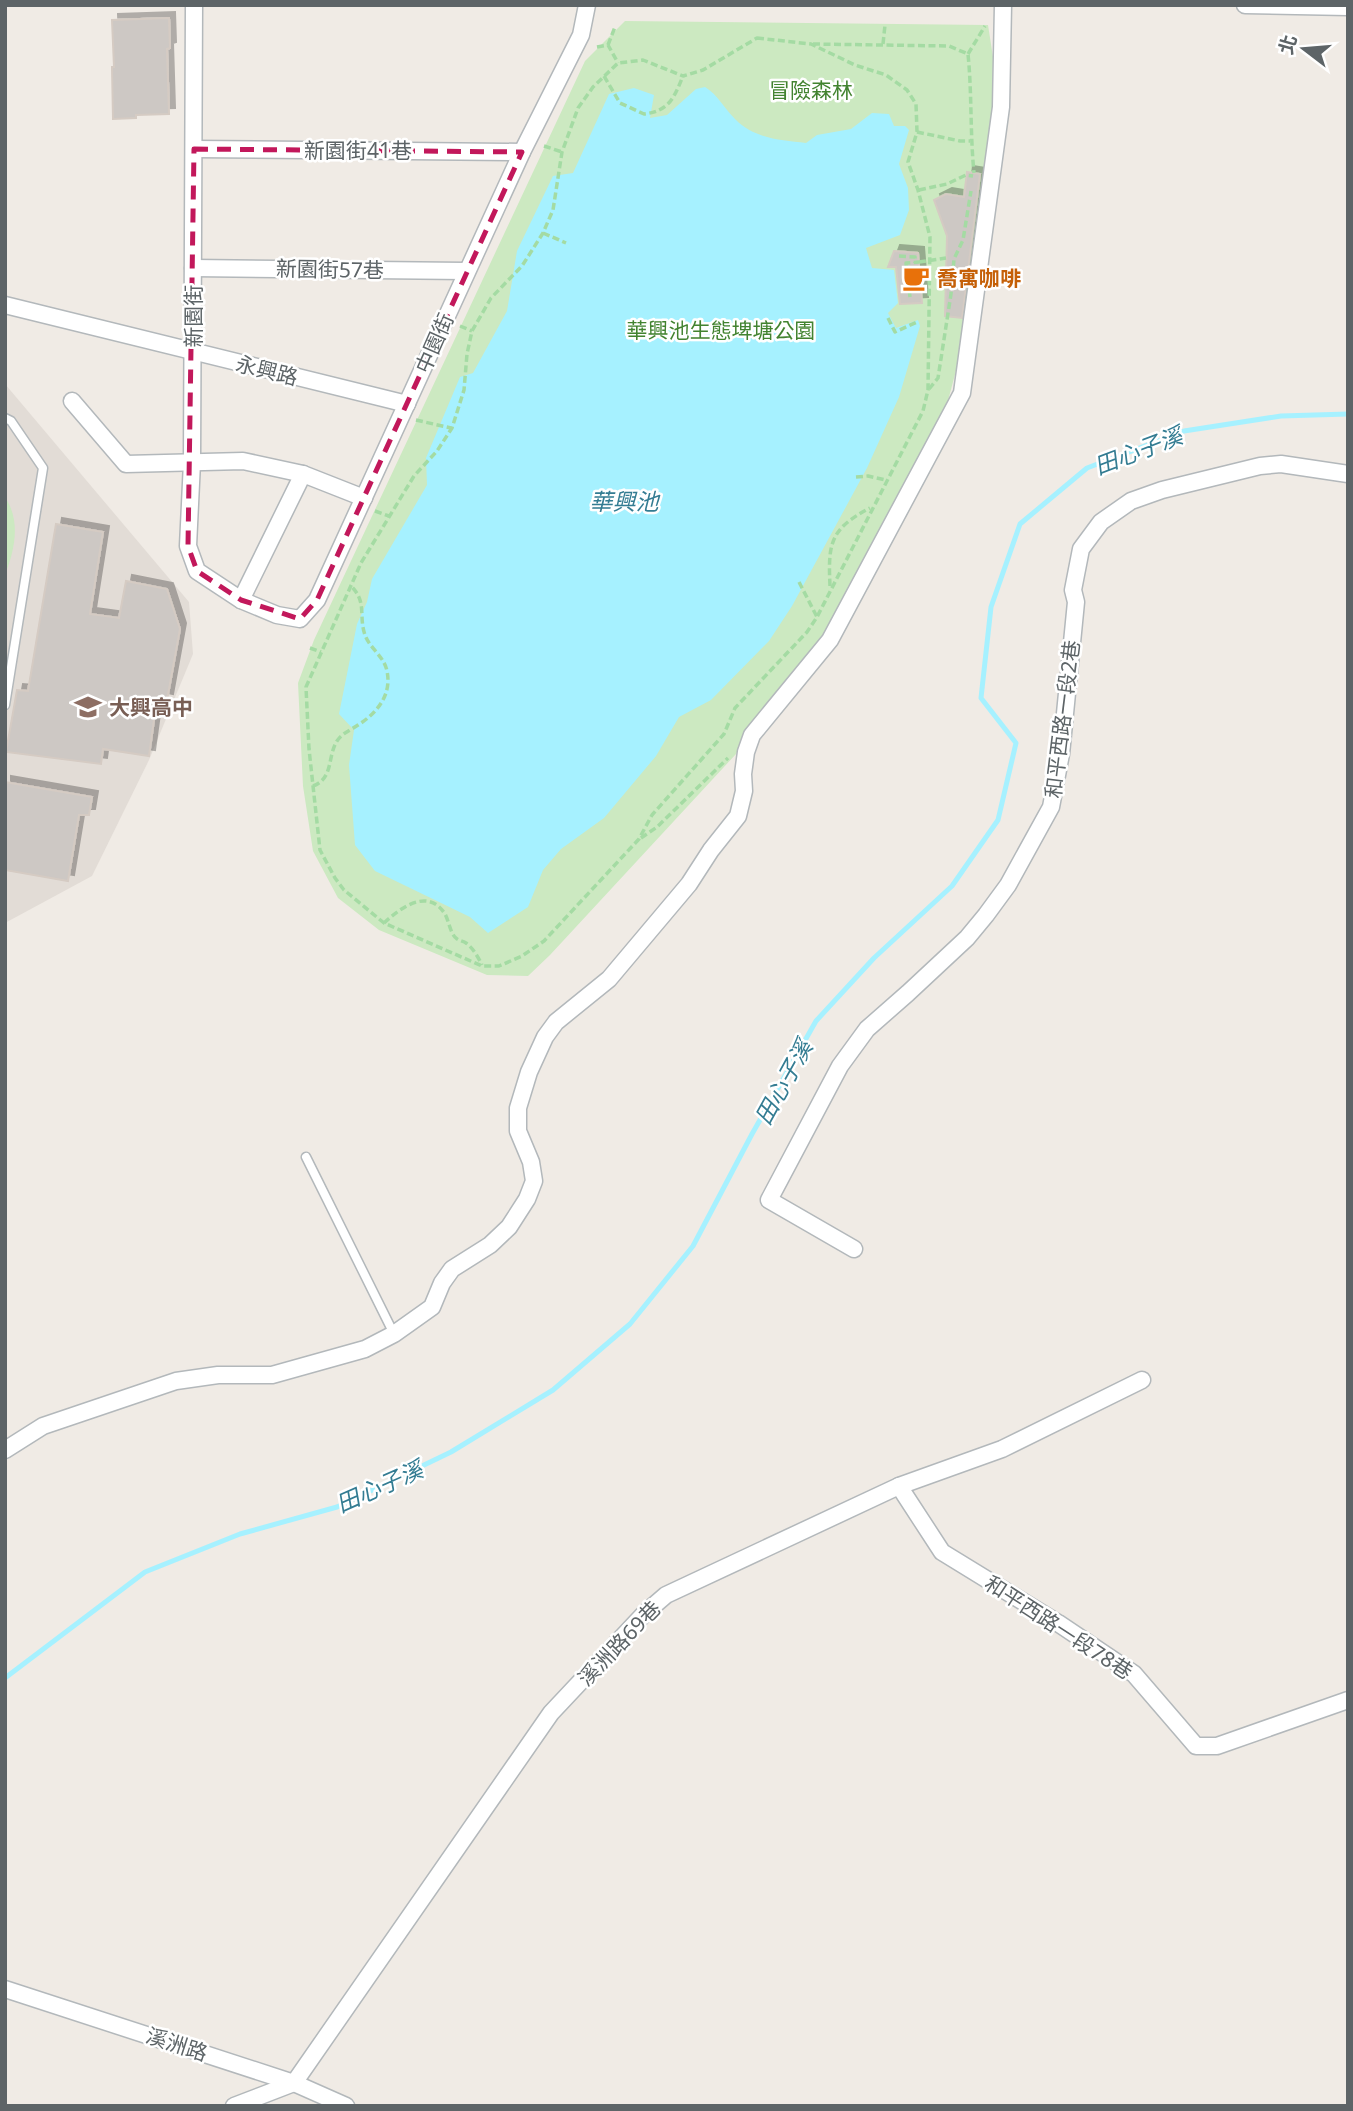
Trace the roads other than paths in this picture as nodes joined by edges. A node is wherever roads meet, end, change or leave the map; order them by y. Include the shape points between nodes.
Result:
1 (194, 5) edge
2 (587, 5) edge
3 (1003, 5) edge
4 (1245, 5) edge
5 (1348, 7) edge
6 (194, 149) junction
7 (522, 152) junction
8 (193, 268) junction
9 (466, 271) junction
10 (5, 304) edge
11 (193, 352) junction
12 (72, 401) dead end
13 (407, 404) junction
14 (5, 418) edge
15 (192, 462) junction
16 (303, 474) junction
17 (1348, 474) edge
18 (369, 505) junction
19 (241, 600) junction
20 (5, 705) edge
21 (306, 1157) dead end
22 (854, 1249) dead end
23 (394, 1334) junction
24 (1142, 1380) dead end
25 (5, 1450) edge
26 (899, 1486) junction
27 (1348, 1700) edge
28 (5, 1989) edge
29 (295, 2083) junction
30 (234, 2106) edge
31 (346, 2106) edge

1 - 6 street, 新園街
2 - 7 street, 中園街 via 581,35
3 - 23 street via 1001,107 962,393 830,640 752,735 738,816 689,884 609,979 556,1022 545,1037 518,1108 518,1131 534,1181 527,1199 509,1227 490,1245 452,1269 432,1307
4 - 5 street
6 - 7 street, 新園街41巷
6 - 8 street, 新園街
7 - 9 street, 中園街
8 - 9 street, 新園街57巷
8 - 11 street, 新園街
9 - 13 street, 中園街
10 - 11 street, 永興路
11 - 13 street, 永興路
11 - 15 street, 新園街
12 - 15 street via 126,464
13 - 18 street, 中園街
14 - 20 lane via 43,468
15 - 16 street via 243,461
15 - 19 street, 新園街 via 188,546 197,571
16 - 18 street
16 - 19 street
17 - 22 street, 和平西路一段2巷 via 1281,464 1162,490 1131,501 1101,522 1081,550 1073,590 1076,602 1061,754 1051,807 986,915 867,1029 840,1066 769,1200
18 - 19 street, 中園街 via 317,600 300,619
21 - 23 lane
23 - 25 street via 365,1349 272,1376 218,1375 176,1381 43,1426
24 - 26 street, 溪洲路69巷 via 1002,1449
26 - 27 street, 和平西路一段78巷 via 942,1552 1134,1674 1196,1746 1217,1746
26 - 29 street, 溪洲路69巷 via 666,1595 644,1614 551,1713
28 - 29 street, 溪洲路
29 - 30 street
29 - 31 street, 溪洲路

